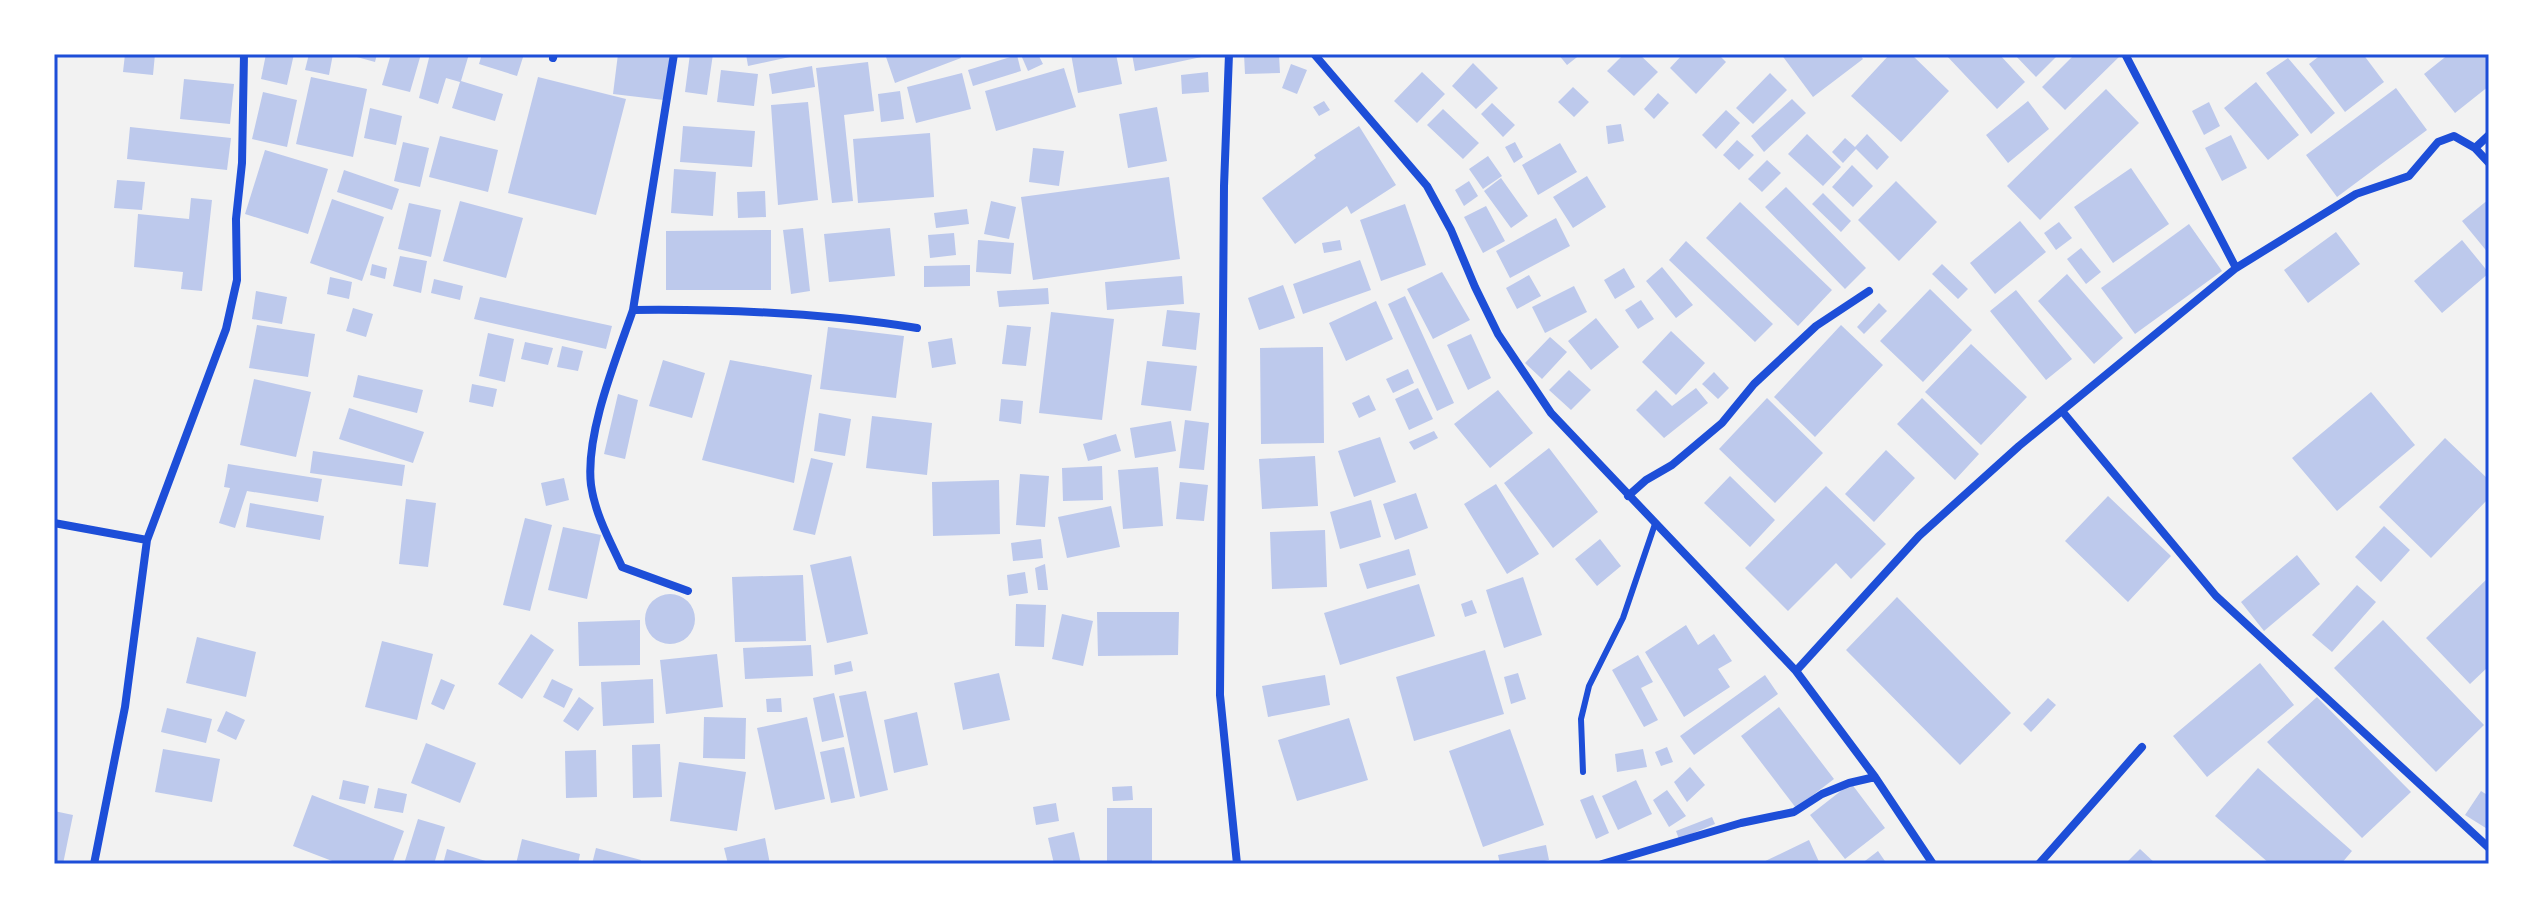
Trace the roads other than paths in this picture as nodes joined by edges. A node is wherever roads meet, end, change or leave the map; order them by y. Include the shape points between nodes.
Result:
1 (244, 54) edge
2 (674, 54) edge
3 (1229, 54) edge
4 (1314, 54) edge
5 (2125, 54) edge
6 (2489, 135) edge
7 (2475, 148) junction
8 (2489, 163) edge
9 (2236, 268) junction
10 (1869, 291) dead end
11 (633, 310) junction
12 (917, 328) dead end
13 (2062, 411) junction
14 (1628, 496) junction
15 (54, 523) edge
16 (1655, 524) junction
17 (147, 540) junction
18 (688, 591) dead end
19 (1796, 671) junction
20 (2142, 747) dead end
21 (1583, 772) dead end
22 (1875, 777) junction
23 (2489, 848) edge
24 (94, 864) edge
25 (1237, 864) edge
26 (1602, 864) edge
27 (1933, 864) edge
28 (2039, 864) edge

1 - 17 street via 237,280 226,329
2 - 11 street
3 - 25 street via 1220,695
4 - 14 street via 1427,186 1486,310 1525,377
5 - 9 street
6 - 7 street
7 - 8 street
7 - 9 street via 2454,136 2438,142 2409,176 2356,194
9 - 13 street
10 - 14 street via 1816,326 1754,384 1722,423
11 - 12 street via 780,314
11 - 18 street via 597,425 591,484 622,567
13 - 19 street via 1919,536
13 - 23 street via 2216,596
14 - 16 street
15 - 17 street
16 - 19 street
16 - 21 lane via 1623,618 1589,686 1581,719
17 - 24 street via 125,707
19 - 22 street
20 - 28 street
22 - 26 street via 1822,794 1794,812
22 - 27 street

